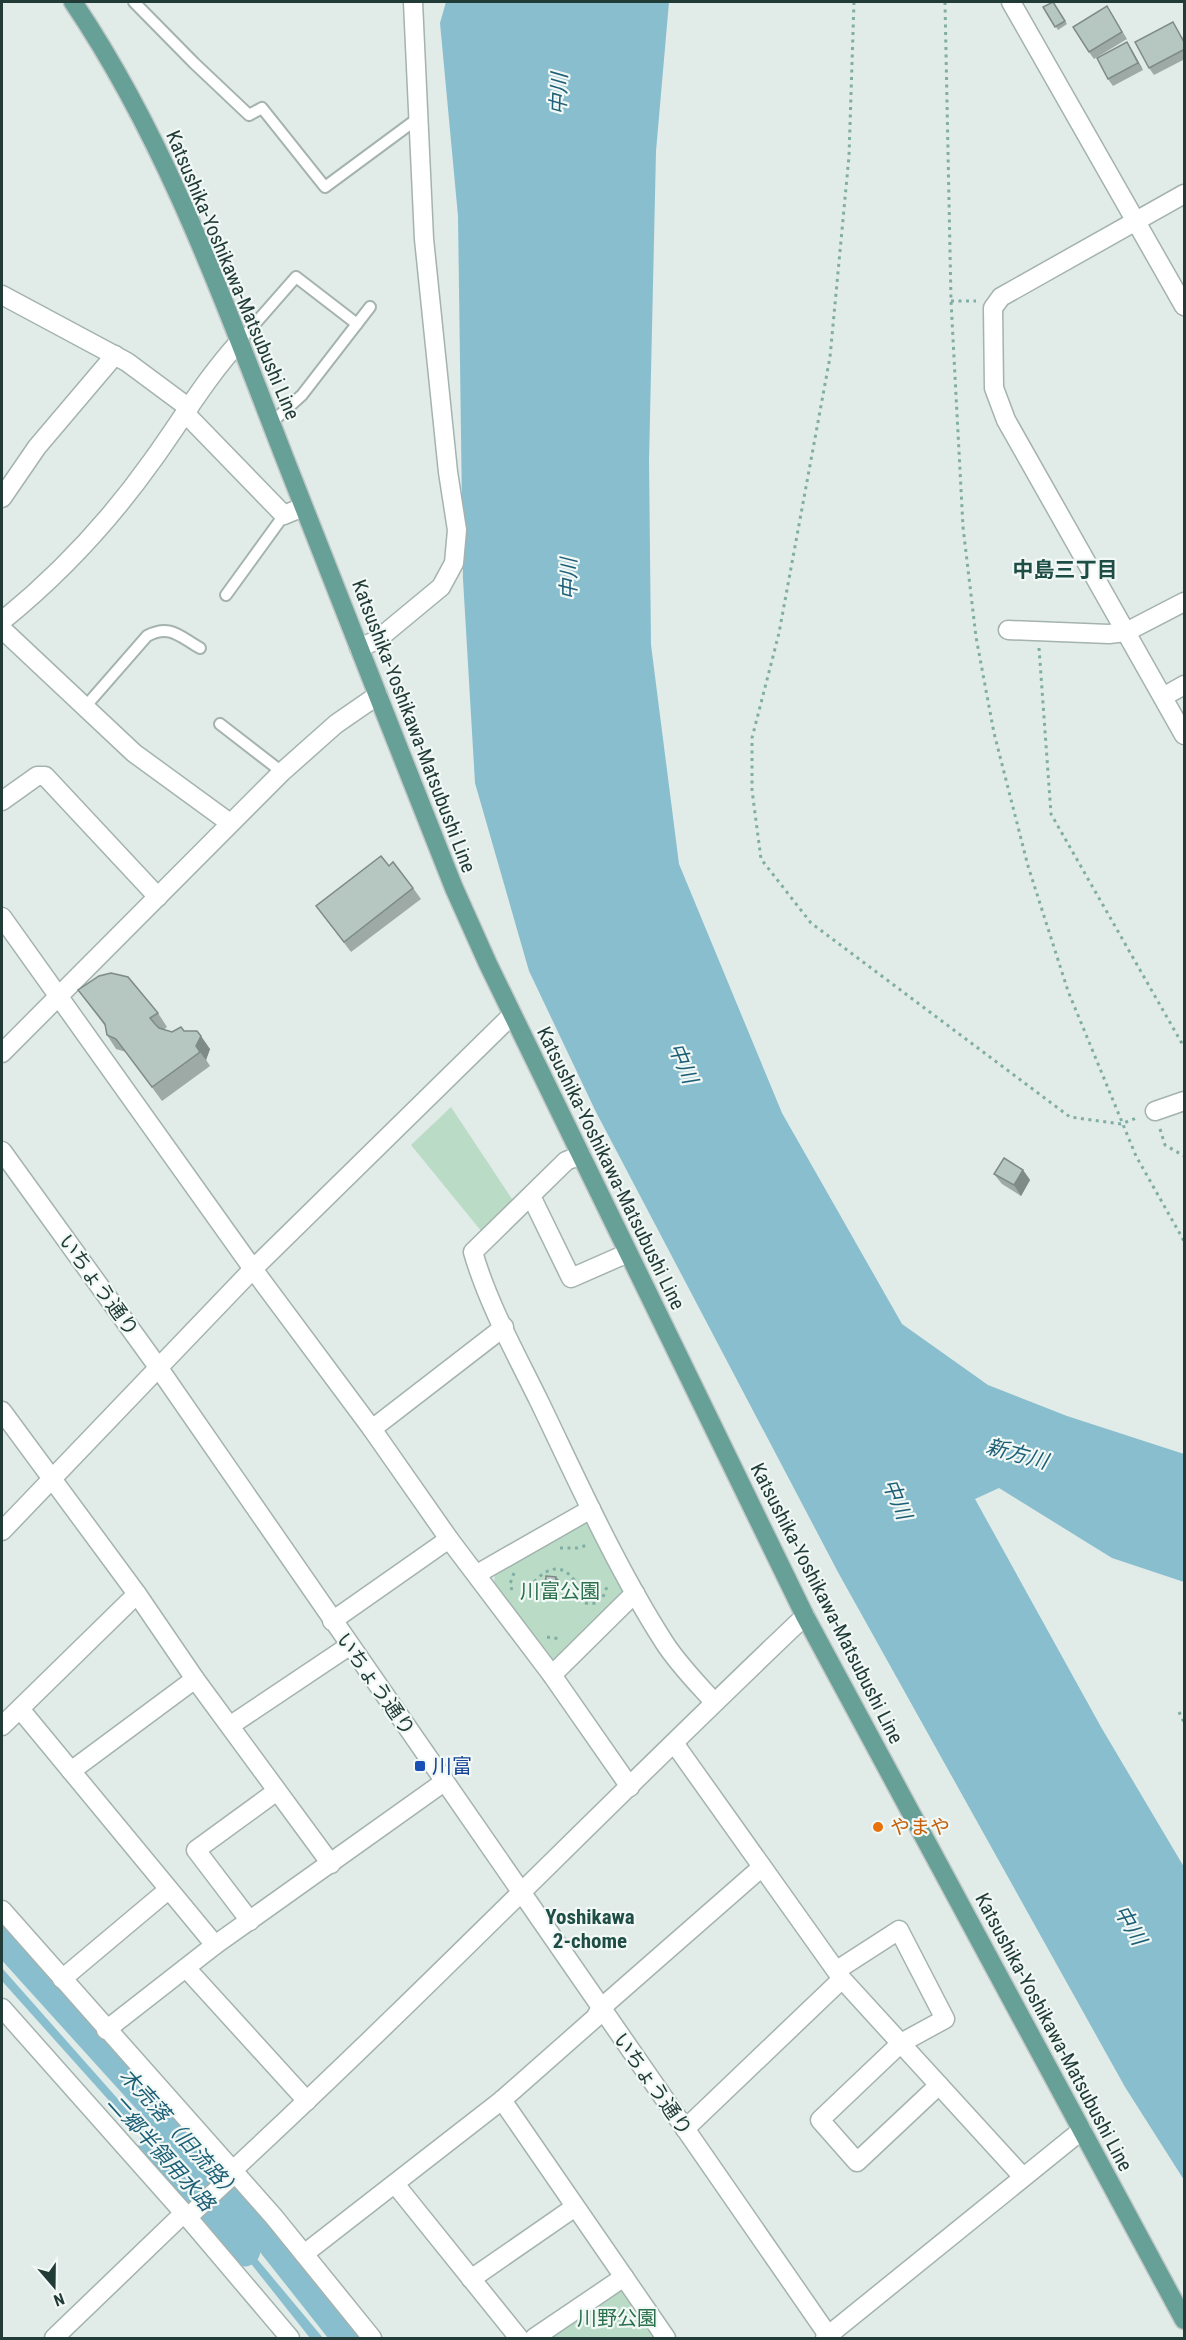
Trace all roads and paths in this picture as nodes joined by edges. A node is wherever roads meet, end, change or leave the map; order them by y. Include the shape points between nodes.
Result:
1 (73, 2) edge
2 (134, 2) edge
3 (413, 2) edge
4 (854, 2) edge
5 (945, 2) edge
6 (1011, 2) edge
7 (417, 119) junction
8 (1185, 194) edge
9 (1136, 221) junction
10 (2, 295) edge
11 (951, 301) junction
12 (978, 301) dead end
13 (1185, 306) edge
14 (370, 307) dead end
15 (357, 324) junction
16 (239, 342) junction
17 (115, 355) junction
18 (187, 411) junction
19 (271, 423) junction
20 (2, 498) edge
21 (303, 507) junction
22 (284, 515) junction
23 (226, 595) dead end
24 (1185, 602) edge
25 (2, 621) edge
26 (2, 629) edge
27 (1008, 630) dead end
28 (1038, 631) junction
29 (1126, 632) junction
30 (200, 648) dead end
31 (359, 648) junction
32 (1185, 685) edge
33 (378, 695) junction
34 (1163, 697) junction
35 (85, 707) junction
36 (220, 724) dead end
37 (1185, 735) edge
38 (282, 772) junction
39 (2, 801) edge
40 (230, 823) junction
41 (158, 897) junction
42 (2, 917) edge
43 (59, 997) junction
44 (512, 1015) junction
45 (1185, 1047) edge
46 (2, 1053) edge
47 (1185, 1101) edge
48 (1149, 1113) junction
49 (1121, 1124) junction
50 (2, 1151) edge
51 (580, 1155) junction
52 (1185, 1156) edge
53 (531, 1196) junction
54 (1185, 1240) edge
55 (628, 1253) junction
56 (253, 1269) junction
57 (504, 1327) junction
58 (158, 1367) junction
59 (2, 1411) edge
60 (372, 1430) junction
61 (51, 1478) junction
62 (591, 1509) junction
63 (2, 1531) edge
64 (449, 1539) junction
65 (588, 1545) dead end
66 (552, 1548) dead end
67 (516, 1570) dead end
68 (477, 1575) junction
69 (635, 1593) junction
70 (137, 1594) junction
71 (593, 1611) dead end
72 (805, 1616) junction
73 (333, 1621) junction
74 (544, 1636) dead end
75 (569, 1637) dead end
76 (349, 1646) junction
77 (552, 1675) junction
78 (195, 1679) junction
79 (714, 1702) junction
80 (20, 1709) junction
81 (1179, 1712) dead end
82 (1185, 1722) edge
83 (231, 1725) junction
84 (2, 1726) edge
85 (674, 1743) junction
86 (71, 1771) junction
87 (444, 1782) junction
88 (630, 1787) junction
89 (277, 1791) junction
90 (331, 1864) junction
91 (762, 1867) junction
92 (168, 1890) junction
93 (522, 1893) junction
94 (2, 1910) edge
95 (250, 1921) junction
96 (215, 1945) junction
97 (186, 1968) junction
98 (839, 1975) junction
99 (62, 1979) junction
100 (2, 2008) edge
101 (601, 2008) junction
102 (106, 2030) junction
103 (901, 2043) junction
104 (939, 2085) junction
105 (502, 2100) junction
106 (307, 2101) junction
107 (685, 2129) junction
108 (1082, 2130) junction
109 (234, 2172) junction
110 (1023, 2177) junction
111 (395, 2184) junction
112 (575, 2207) junction
113 (190, 2213) junction
114 (304, 2254) junction
115 (624, 2277) junction
116 (471, 2279) junction
117 (1185, 2320) edge
118 (54, 2338) edge
119 (290, 2338) edge
120 (372, 2338) edge
121 (519, 2338) edge
122 (534, 2338) edge
123 (666, 2338) edge
124 (828, 2338) edge

1 - 16 main road, Katsushika-Yoshikawa-Matsubushi Line via 129,93 162,158
2 - 7 lane via 249,115 262,108 325,187
3 - 7 street
4 - 49 path via 849,156 830,357 779,633 752,738 752,790 761,859 811,923 1070,1117
5 - 11 path
6 - 9 street
7 - 31 street via 424,239 457,530 454,563 441,587 377,640
8 - 9 street
9 - 13 street
9 - 29 street via 1001,297 993,308 992,324 994,388 1006,420
10 - 17 street
11 - 12 path
11 - 49 path via 963,527 976,637 994,733 1028,866 1068,991
14 - 15 lane
15 - 16 lane via 296,277
15 - 19 lane via 302,395
16 - 18 street
16 - 19 main road, Katsushika-Yoshikawa-Matsubushi Line
17 - 18 street
17 - 20 street via 37,447
18 - 22 street
18 - 25 street via 107,517 38,591
19 - 21 main road, Katsushika-Yoshikawa-Matsubushi Line
21 - 22 street
21 - 31 main road, Katsushika-Yoshikawa-Matsubushi Line
22 - 23 lane
24 - 29 street
26 - 35 street
27 - 28 street
28 - 29 street
28 - 45 path via 1051,814
29 - 34 street
30 - 35 lane via 170,631 159,630 147,636
31 - 33 main road, Katsushika-Yoshikawa-Matsubushi Line
32 - 34 street
33 - 38 street via 336,724
33 - 44 main road, Katsushika-Yoshikawa-Matsubushi Line via 454,888
34 - 37 street
35 - 40 street via 134,753
36 - 38 lane
38 - 40 street
39 - 41 street via 37,776 45,776
40 - 41 street
41 - 43 street
42 - 43 street
43 - 46 street
43 - 56 street
44 - 51 main road, Katsushika-Yoshikawa-Matsubushi Line
44 - 56 street
47 - 48 street
48 - 49 path
48 - 52 path via 1165,1145
49 - 54 path
50 - 58 street, いちょう通り
51 - 53 street via 566,1161
51 - 55 main road, Katsushika-Yoshikawa-Matsubushi Line
53 - 55 street via 571,1278
53 - 57 street via 473,1252
55 - 72 main road, Katsushika-Yoshikawa-Matsubushi Line
56 - 58 street
56 - 60 street
57 - 60 street
57 - 62 street
58 - 61 street
58 - 73 street, いちょう通り
59 - 61 street
60 - 64 street
61 - 63 street
61 - 70 street
62 - 68 street
62 - 69 street
64 - 68 street
64 - 73 street
65 - 66 path
67 - 71 path via 510,1584 521,1601 543,1573 560,1570 574,1580 574,1592 581,1602 600,1603
68 - 77 street
69 - 77 street
69 - 79 street via 672,1653
70 - 78 street
70 - 80 street
72 - 79 street
72 - 108 main road, Katsushika-Yoshikawa-Matsubushi Line
73 - 76 street, いちょう通り
74 - 75 path
76 - 83 street
76 - 87 street, いちょう通り
77 - 88 street
78 - 83 street
78 - 86 street
79 - 85 street
80 - 84 street
80 - 86 street
81 - 82 path
83 - 89 street
85 - 88 street
85 - 91 street
86 - 92 street
87 - 90 street
87 - 93 street, いちょう通り
88 - 93 street
89 - 90 street
89 - 95 street via 196,1850
90 - 95 street
91 - 98 street
91 - 101 street
92 - 96 street
92 - 99 street
93 - 101 street, いちょう通り
93 - 106 street
94 - 99 street
95 - 96 street
96 - 97 street
97 - 102 street
97 - 106 street
98 - 103 street
98 - 103 street via 898,1930 945,2019
98 - 107 street
99 - 102 street
100 - 113 street
101 - 105 street via 595,2018
101 - 107 street, いちょう通り
102 - 109 street
103 - 104 street
103 - 104 street via 820,2120 857,2162
104 - 110 street
105 - 111 street
105 - 112 street
106 - 109 street
107 - 124 street, いちょう通り
108 - 110 street
108 - 117 main road, Katsushika-Yoshikawa-Matsubushi Line
109 - 113 street
109 - 114 street
110 - 124 street
111 - 114 street
111 - 116 street
112 - 115 street
112 - 116 street
113 - 118 street
113 - 119 street
114 - 120 street
115 - 122 street
115 - 123 street
116 - 121 street

